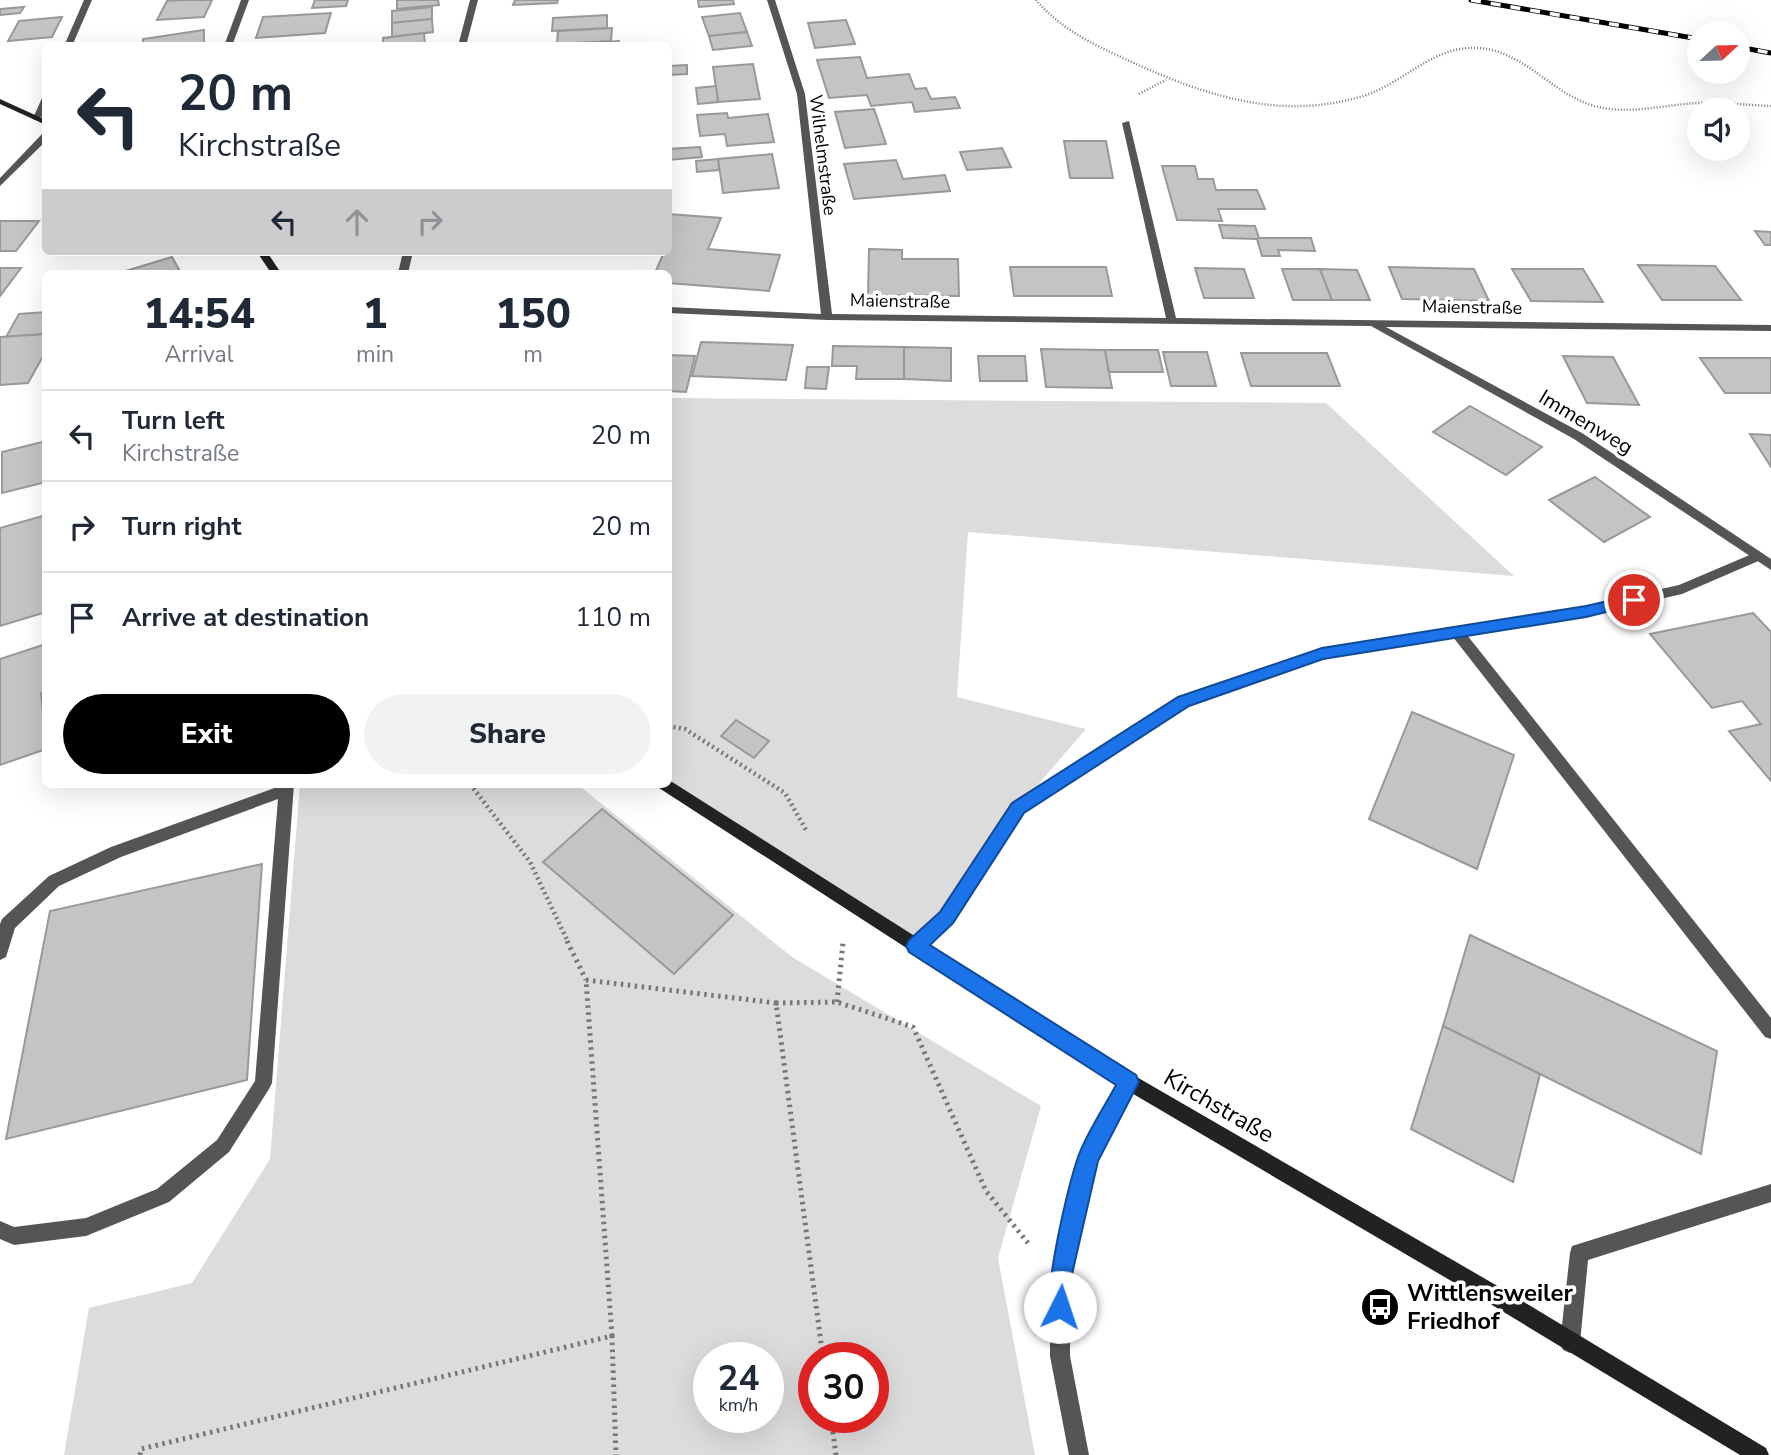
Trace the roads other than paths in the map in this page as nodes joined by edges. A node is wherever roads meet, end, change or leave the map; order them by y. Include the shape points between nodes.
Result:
1 (88, 0) edge
2 (245, 0) edge
3 (474, 0) edge
4 (771, 0) edge
5 (70, 42) edge
6 (229, 42) edge
7 (463, 42) edge
8 (0, 101) edge
9 (41, 121) edge
10 (1126, 122) dead end
11 (42, 139) edge
12 (0, 183) edge
13 (672, 310) edge
14 (827, 317) junction
15 (1172, 322) junction
16 (1373, 324) junction
17 (1771, 328) edge
18 (1759, 556) junction
19 (1771, 565) edge
20 (1456, 631) junction
21 (283, 788) edge
22 (286, 788) edge
23 (670, 788) edge
24 (915, 946) junction
25 (0, 952) edge
26 (1771, 1031) edge
27 (1129, 1082) junction
28 (1771, 1193) edge
29 (0, 1230) edge
30 (1570, 1343) junction
31 (1079, 1455) edge
32 (1759, 1455) edge

1 - 5 street
2 - 6 street
3 - 7 street
4 - 14 street, Wilhelmstraße via 801,94
8 - 9 street
10 - 15 street
11 - 12 street
13 - 14 street, Maienstraße
14 - 15 street, Maienstraße
15 - 16 street, Maienstraße
16 - 17 street, Maienstraße
16 - 18 street, Immenweg via 1578,436
18 - 19 street, Immenweg
18 - 20 street via 1682,589 1586,611
20 - 24 street via 1322,653 1183,702 1018,808 947,918
20 - 26 street
21 - 25 street via 116,852 54,881 8,924
22 - 29 street via 263,1083 223,1146 163,1196 86,1227 14,1236
23 - 24 street, Kirchstraße
24 - 27 street, Kirchstraße
27 - 30 street, Kirchstraße
27 - 31 street via 1088,1158 1060,1283 1060,1356
28 - 30 street via 1579,1253
30 - 32 street, Kirchstraße

